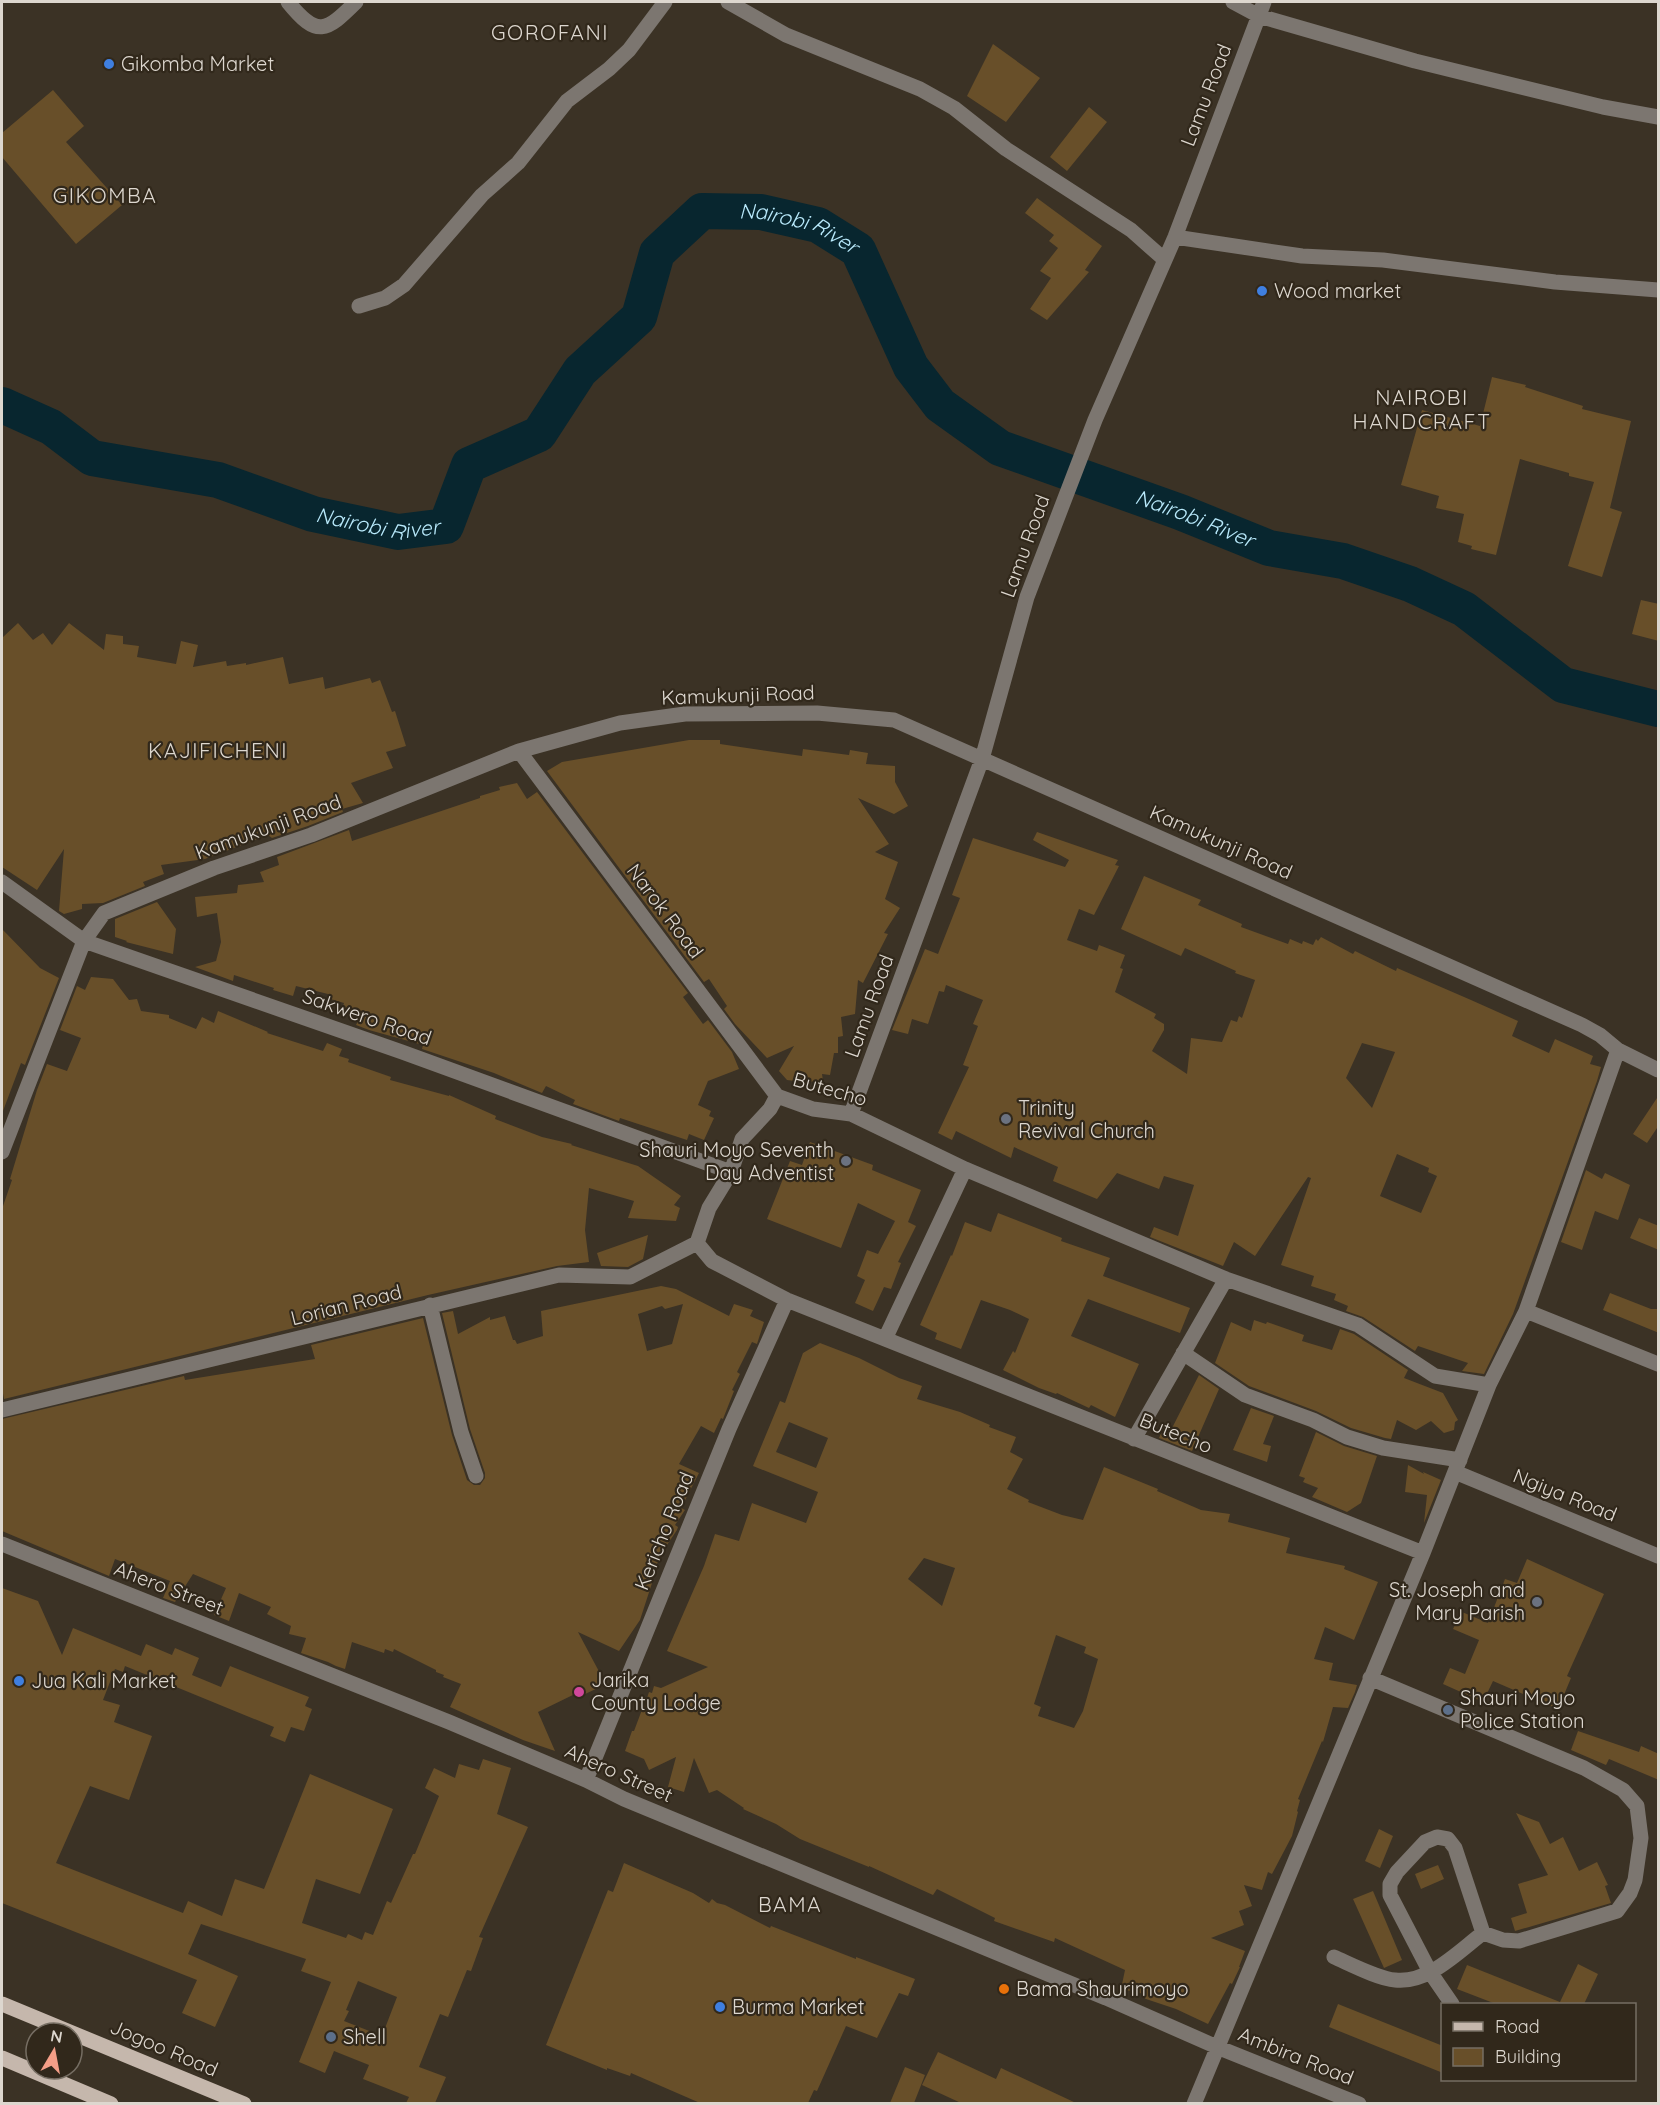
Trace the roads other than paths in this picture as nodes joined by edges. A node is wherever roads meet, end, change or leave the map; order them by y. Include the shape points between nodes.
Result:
1 (288, 2) edge
2 (356, 2) edge
3 (665, 2) edge
4 (728, 2) edge
5 (1233, 2) edge
6 (1261, 9) edge
7 (1659, 117) edge
8 (1175, 237) junction
9 (1165, 260) junction
10 (1659, 290) edge
11 (359, 306) dead end
12 (519, 751) junction
13 (982, 759) junction
14 (2, 882) edge
15 (84, 941) junction
16 (1618, 1050) junction
17 (1659, 1070) edge
18 (777, 1096) junction
19 (852, 1114) junction
20 (2, 1152) edge
21 (965, 1169) junction
22 (731, 1172) junction
23 (697, 1243) junction
24 (1226, 1279) junction
25 (787, 1300) junction
26 (430, 1305) junction
27 (1526, 1311) junction
28 (885, 1339) junction
29 (1183, 1353) junction
30 (1659, 1364) edge
31 (1489, 1385) junction
32 (2, 1410) edge
33 (1134, 1439) junction
34 (1457, 1466) junction
35 (476, 1476) dead end
36 (2, 1544) edge
37 (1423, 1553) junction
38 (1659, 1556) edge
39 (1370, 1678) junction
40 (586, 1780) junction
41 (1483, 1933) junction
42 (1334, 1957) dead end
43 (1430, 1972) junction
44 (1451, 2003) edge
45 (2, 2004) edge
46 (1217, 2047) junction
47 (2, 2058) edge
48 (111, 2103) edge
49 (244, 2103) edge
50 (1194, 2103) edge
51 (1359, 2103) edge

1 - 2 street via 306,22 320,27 329,25
3 - 11 street via 629,50 567,102 518,163 482,195 404,285 385,298
4 - 9 street via 786,35 920,89 954,108 1006,148 1131,230
5 - 6 street
6 - 7 street via 1415,61
6 - 8 street, Lamu Road
8 - 9 street, Lamu Road
8 - 10 street via 1302,256 1383,260 1555,282
9 - 13 street, Lamu Road via 1095,420 1027,597
12 - 13 street, Kamukunji Road via 620,723 685,714 817,713 894,720
12 - 15 street, Kamukunji Road via 104,914
12 - 18 street, Narok Road
13 - 16 street, Kamukunji Road via 1600,1035
13 - 19 street, Lamu Road
14 - 15 street, Sakwero Road
15 - 20 street, Kamukunji Road
15 - 22 street, Sakwero Road
16 - 17 street, Kamukunji Road
16 - 27 street
18 - 19 street, Butecho via 813,1108
18 - 22 street, Butecho via 741,1139
19 - 21 street, Butecho
21 - 24 street, Butecho
21 - 28 street
22 - 23 street, Butecho via 709,1208
23 - 25 street, Butecho via 712,1262
23 - 26 street, Lorian Road via 630,1277 560,1275
24 - 29 street
24 - 31 street, Butecho via 1358,1324 1435,1376
25 - 28 street, Butecho
25 - 40 street, Kericho Road via 729,1429
26 - 32 street, Lorian Road
26 - 35 street via 461,1432
27 - 30 street
27 - 31 street
28 - 33 street, Butecho
29 - 33 street
29 - 34 street, Ngiya Road via 1245,1395 1347,1437
31 - 34 street
33 - 37 street, Butecho
34 - 37 street
34 - 38 street, Ngiya Road
36 - 40 street, Ahero Street
37 - 39 street
39 - 41 street via 1584,1768 1623,1790 1637,1806 1641,1838 1635,1880 1617,1911 1519,1941
39 - 46 street
40 - 46 street, Ahero Street
41 - 43 street
41 - 43 street via 1455,1848 1448,1839 1437,1837 1425,1842 1390,1884 1390,1895
42 - 43 street via 1393,1980 1410,1980
43 - 44 street
45 - 49 main road, Jogoo Road
46 - 50 street
46 - 51 street, Ambira Road
47 - 48 main road

